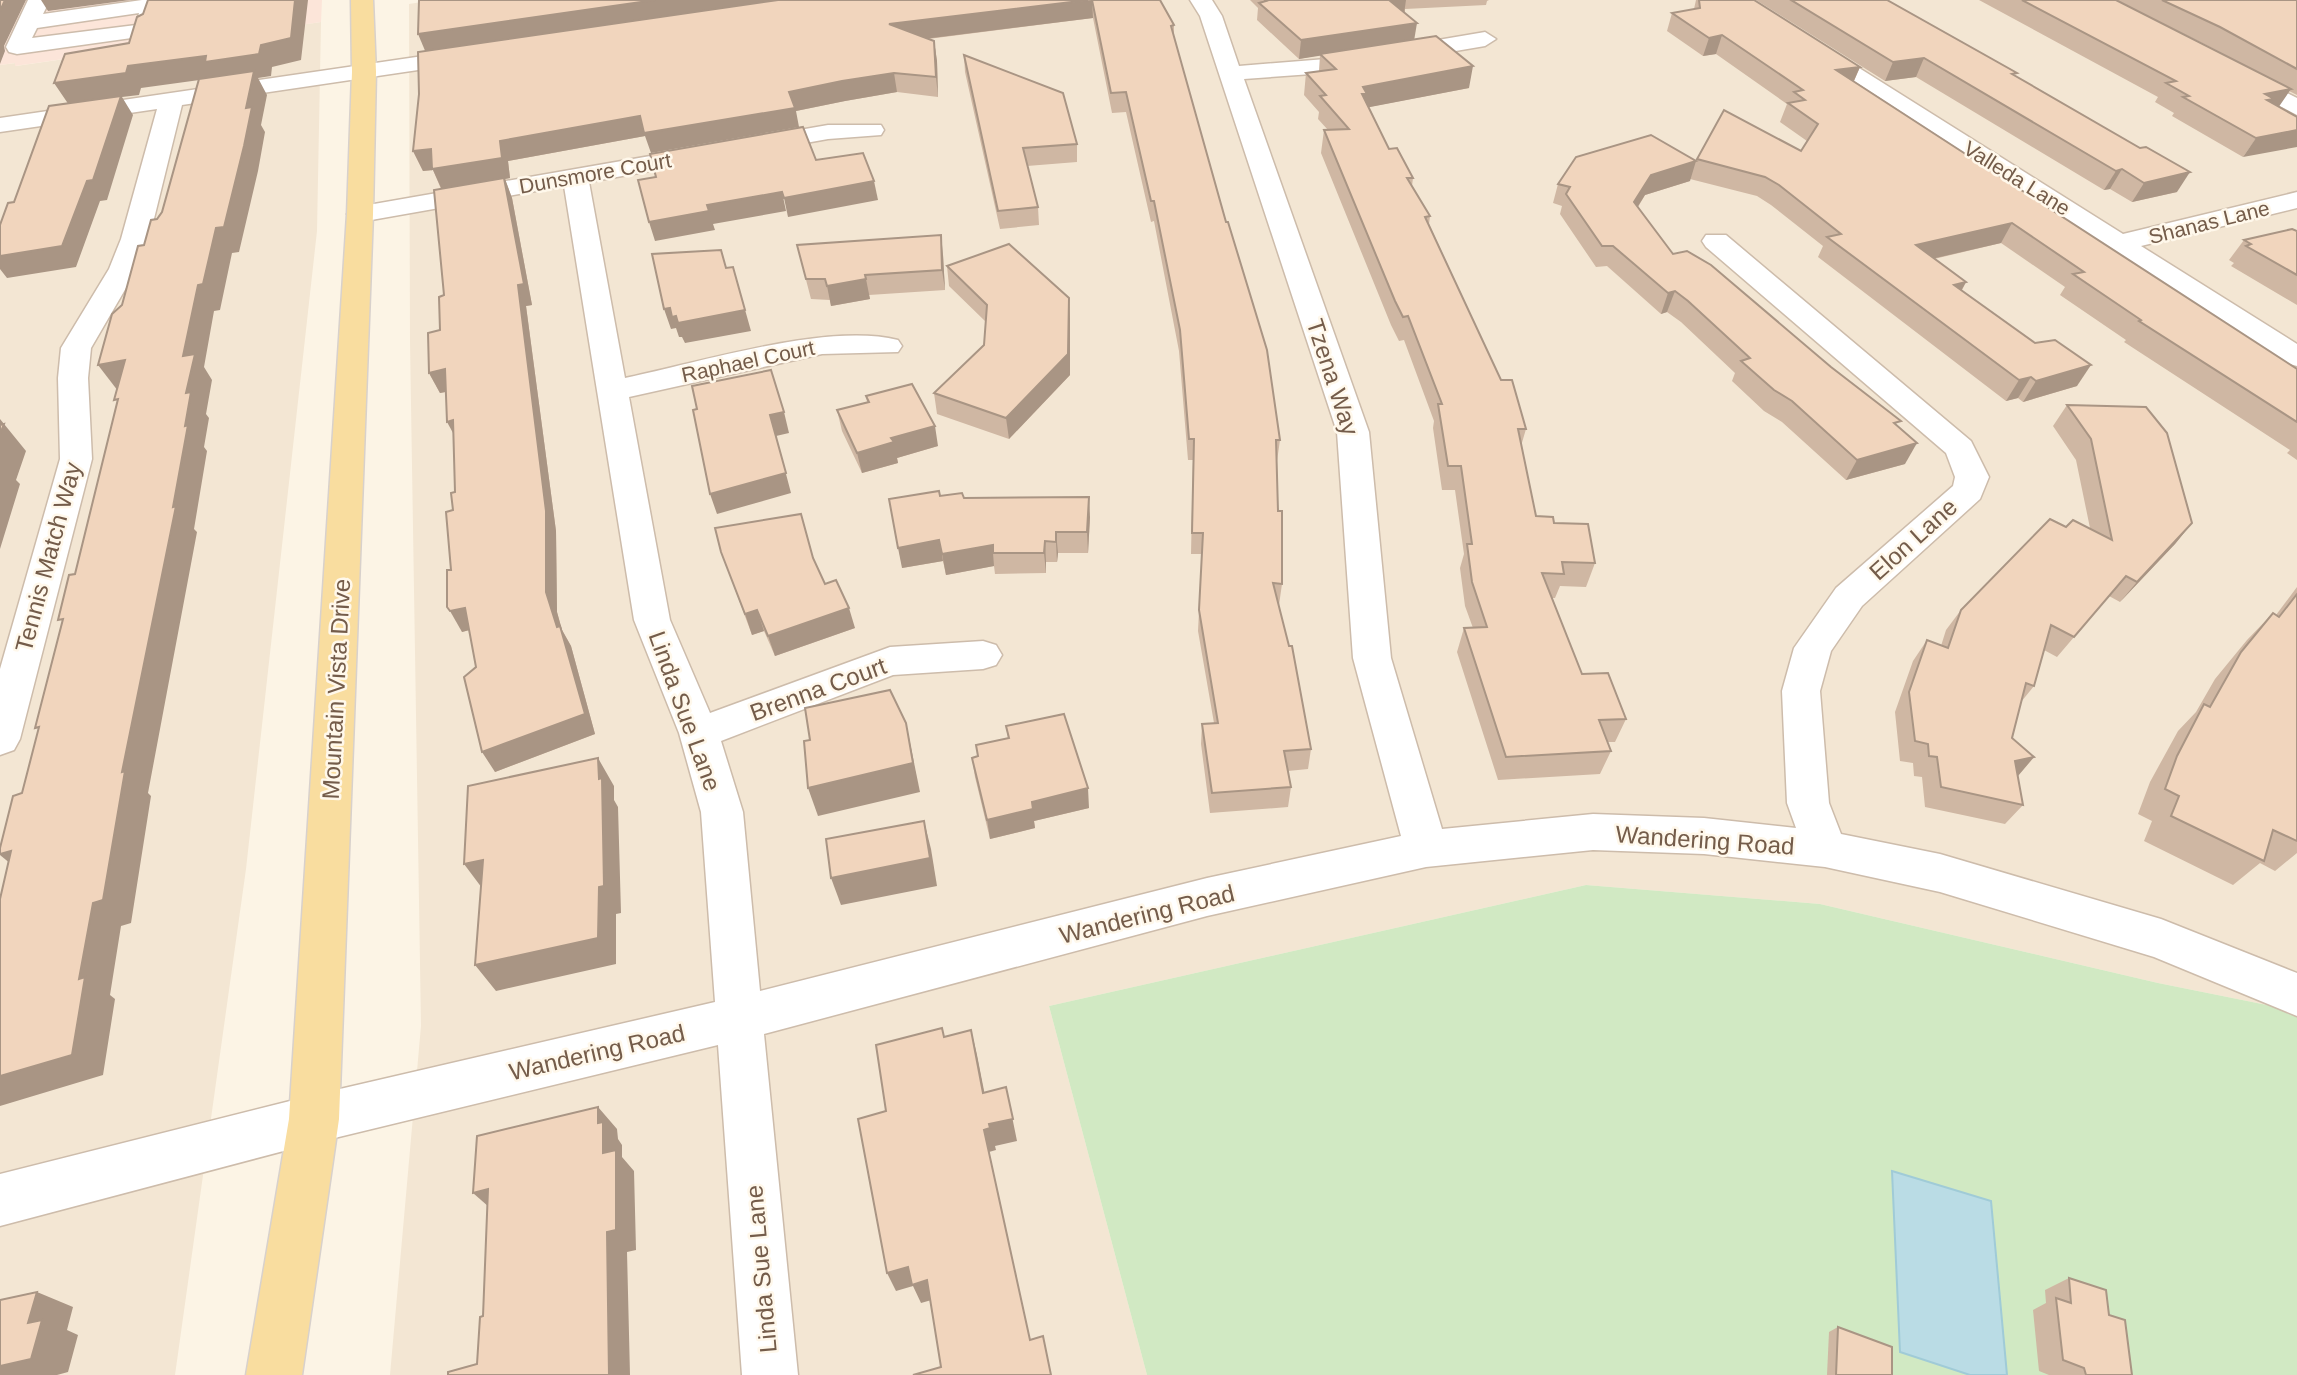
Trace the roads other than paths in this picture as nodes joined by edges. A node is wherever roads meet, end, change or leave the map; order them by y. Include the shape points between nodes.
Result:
1 (39, 0) edge
2 (362, 0) edge
3 (1201, 0) edge
4 (1736, 0) edge
5 (30, 22) junction
6 (1485, 39) dead end
7 (491, 53) edge
8 (2221, 65) edge
9 (364, 72) junction
10 (1230, 72) junction
11 (172, 99) junction
12 (2297, 107) edge
13 (0, 125) edge
14 (872, 130) dead end
15 (575, 176) junction
16 (2297, 200) edge
17 (360, 214) junction
18 (1716, 241) dead end
19 (2120, 243) junction
20 (887, 346) dead end
21 (2297, 357) edge
22 (611, 391) junction
23 (983, 656) dead end
24 (699, 733) junction
25 (0, 738) edge
26 (1426, 849) junction
27 (1825, 849) junction
28 (2297, 995) edge
29 (741, 1018) junction
30 (314, 1119) junction
31 (0, 1200) edge
32 (274, 1375) edge
33 (770, 1375) edge

1 - 5 street
2 - 9 main road, Mountain Vista Drive
3 - 10 street, Tzena Way
4 - 19 street, Valleda Lane
5 - 5 street via 17,47 145,30 152,5
6 - 10 street via 1339,65
7 - 9 street
8 - 12 street
9 - 11 street
9 - 17 main road, Mountain Vista Drive
10 - 26 street, Tzena Way via 1353,432 1372,658
11 - 13 street
11 - 25 street, Tennis Match Way via 135,239 123,270 76,348 76,459
14 - 15 street, Dunsmore Court via 828,132
15 - 17 street, Dunsmore Court
15 - 22 street, Linda Sue Lane
16 - 19 street, Shanas Lane
17 - 30 main road, Mountain Vista Drive
18 - 27 street, Elon Lane via 1960,448 1972,477 1968,491 1849,597 1813,648 1801,704 1808,803
19 - 21 street, Valleda Lane
20 - 22 street, Raphael Court via 822,345
22 - 24 street, Linda Sue Lane via 652,620
23 - 24 street, Brenna Court via 890,661
24 - 29 street, Linda Sue Lane via 722,812
26 - 27 street, Wandering Road via 1593,832 1704,836
26 - 29 street, Wandering Road via 1207,897
27 - 28 street, Wandering Road via 1940,873 2161,939
29 - 30 street, Wandering Road
29 - 33 street, Linda Sue Lane
30 - 31 street, Wandering Road
30 - 32 main road, Mountain Vista Drive

